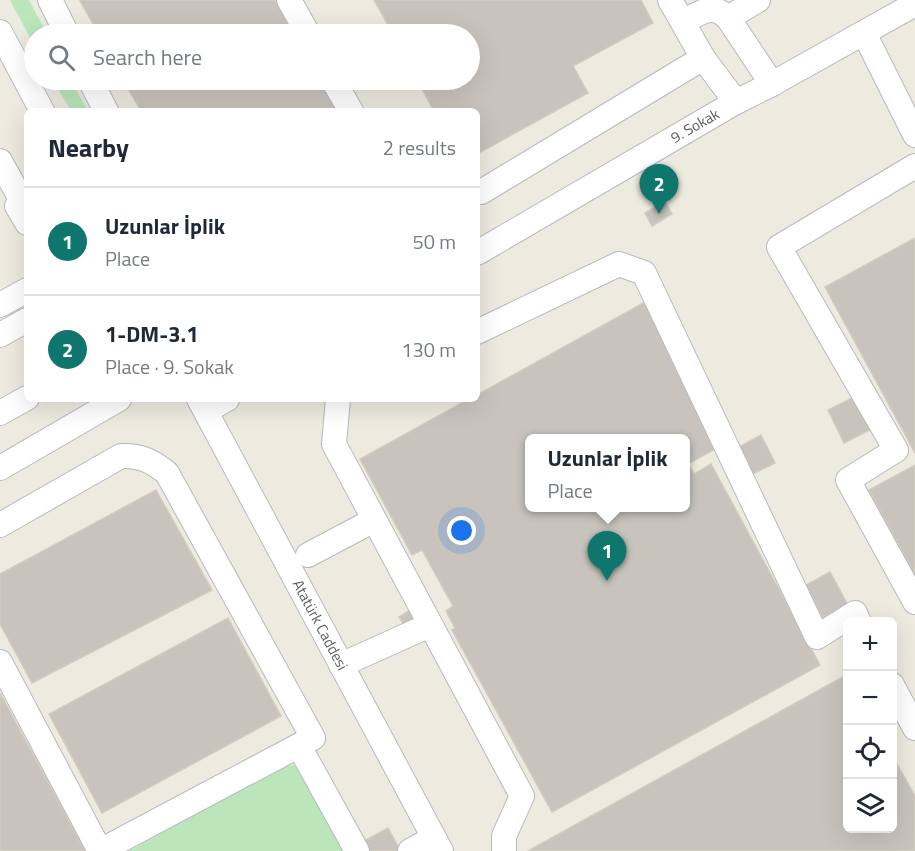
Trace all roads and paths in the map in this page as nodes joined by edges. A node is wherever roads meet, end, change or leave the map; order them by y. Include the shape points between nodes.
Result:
1 (50, 0) edge
2 (289, 0) edge
3 (670, 0) edge
4 (758, 0) edge
5 (915, 4) edge
6 (728, 18) junction
7 (683, 22) junction
8 (62, 24) edge
9 (302, 24) edge
10 (0, 32) edge
11 (864, 33) junction
12 (703, 58) junction
13 (24, 77) edge
14 (772, 84) junction
15 (31, 90) edge
16 (95, 90) edge
17 (339, 90) edge
18 (736, 102) junction
19 (40, 108) edge
20 (104, 108) edge
21 (349, 108) edge
22 (915, 135) edge
23 (0, 160) edge
24 (915, 166) edge
25 (481, 192) dead end
26 (24, 218) edge
27 (480, 251) edge
28 (24, 292) edge
29 (0, 305) edge
30 (24, 322) edge
31 (480, 331) edge
32 (0, 335) edge
33 (24, 400) edge
34 (113, 402) edge
35 (338, 402) edge
36 (202, 405) edge
37 (0, 413) edge
38 (3, 460) edge
39 (374, 520) junction
40 (0, 525) edge
41 (308, 555) dead end
42 (915, 602) edge
43 (843, 621) edge
44 (430, 625) junction
45 (0, 662) edge
46 (341, 665) junction
47 (897, 694) edge
48 (915, 728) edge
49 (299, 746) junction
50 (438, 844) edge
51 (357, 851) edge
52 (410, 851) edge
53 (504, 851) edge

1 - 8 street
2 - 9 street
3 - 7 street
4 - 6 street
5 - 11 street, 9. Sokak
6 - 7 street via 715,9
6 - 14 street
7 - 12 street
10 - 13 street
11 - 14 street, 9. Sokak
11 - 22 street
12 - 18 street
12 - 25 street
14 - 18 street, 9. Sokak
15 - 19 street
16 - 20 street
17 - 21 street
18 - 27 street, 9. Sokak
23 - 26 street via 23,203 17,206
24 - 42 street via 779,247 896,450 848,480
28 - 29 street
30 - 32 street
31 - 43 street via 619,264 644,273 817,637
33 - 37 street
34 - 38 street
35 - 39 street via 334,444
36 - 46 street, Atatürk Caddesi
39 - 41 street
39 - 44 street
40 - 49 street via 121,456 157,464 167,473 313,738
44 - 46 street
44 - 53 street via 522,796 504,836
45 - 49 street via 100,851
46 - 50 street, Atatürk Caddesi
47 - 48 street
49 - 51 street
50 - 52 street

